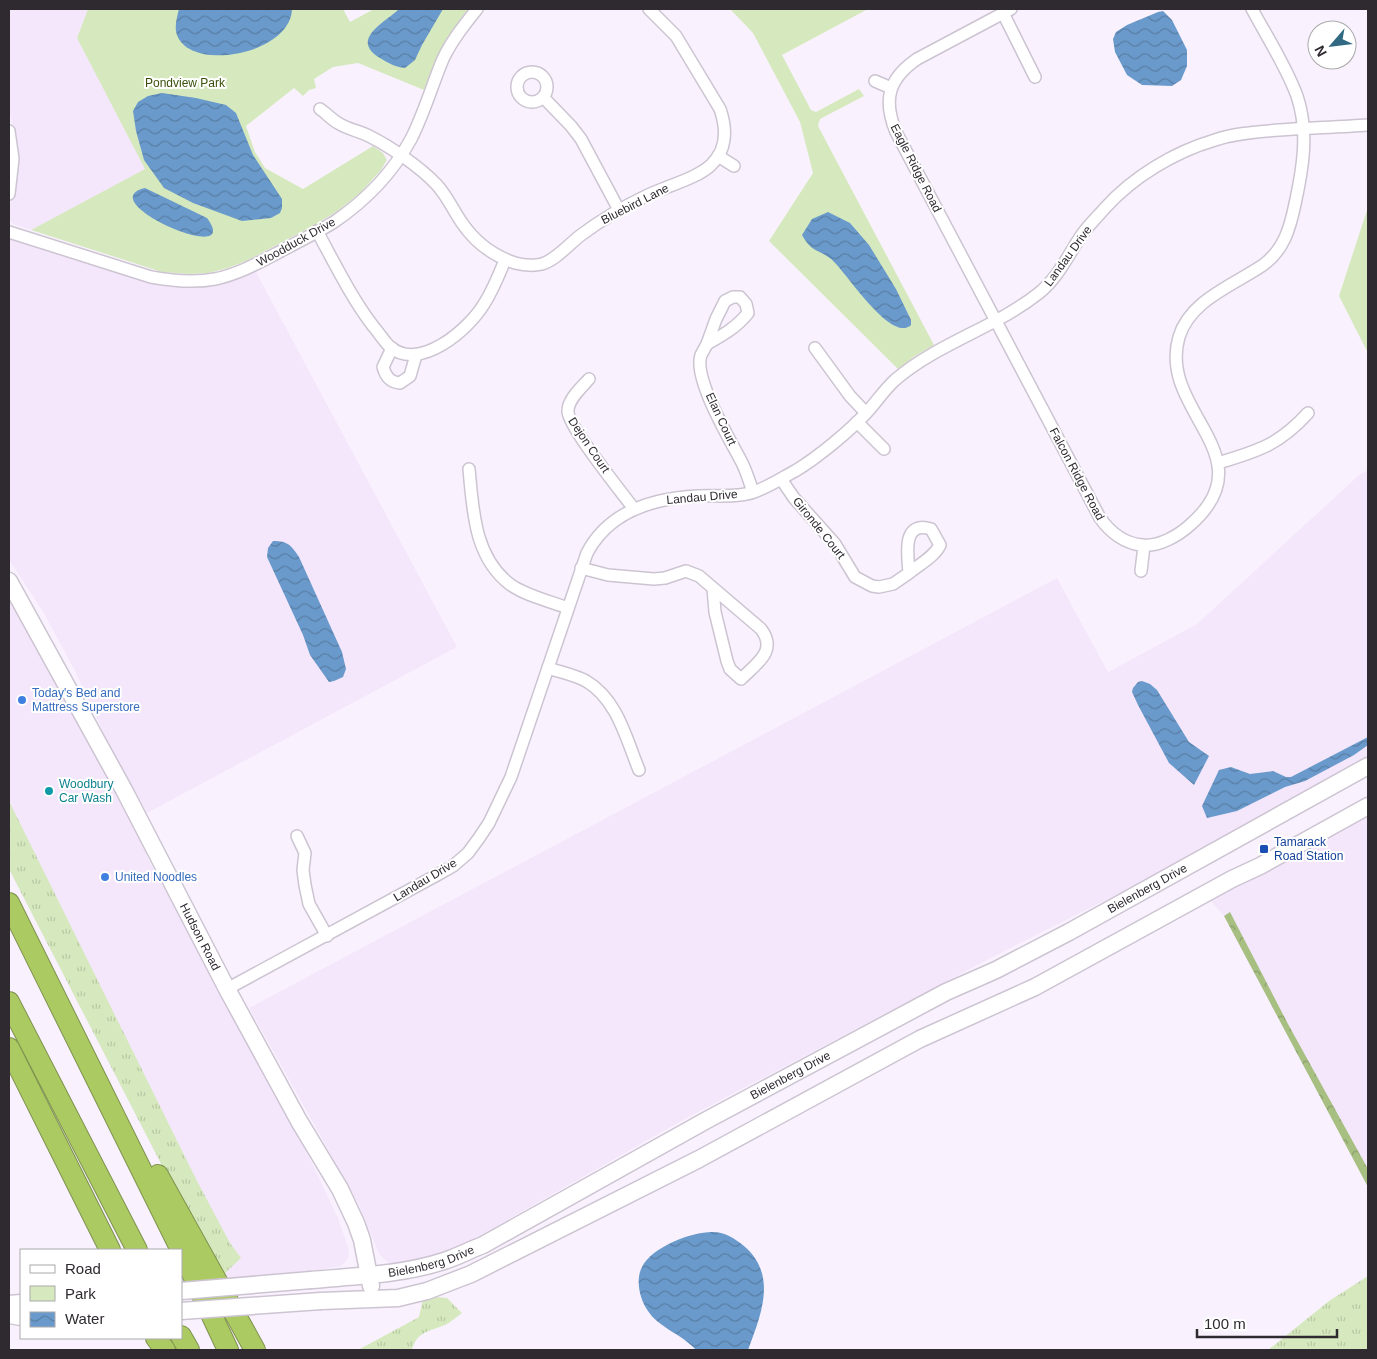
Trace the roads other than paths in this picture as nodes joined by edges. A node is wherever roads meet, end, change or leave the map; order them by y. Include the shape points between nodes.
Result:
1 (478, 9) edge
2 (649, 9) edge
3 (1252, 9) edge
4 (1007, 11) edge
5 (1035, 77) dead end
6 (875, 80) dead end
7 (891, 88) junction
8 (543, 97) dead end
9 (320, 109) dead end
10 (1368, 125) edge
11 (1303, 128) junction
12 (9, 131) edge
13 (400, 156) junction
14 (718, 156) junction
15 (734, 166) dead end
16 (9, 194) edge
17 (619, 210) junction
18 (9, 232) edge
19 (317, 232) junction
20 (505, 260) junction
21 (997, 321) junction
22 (707, 344) dead end
23 (392, 348) junction
24 (815, 348) dead end
25 (416, 355) junction
26 (588, 379) dead end
27 (866, 413) junction
28 (1308, 413) dead end
29 (857, 422) junction
30 (884, 449) dead end
31 (1218, 463) junction
32 (469, 469) dead end
33 (781, 479) junction
34 (753, 492) junction
35 (634, 509) junction
36 (1144, 546) junction
37 (581, 568) junction
38 (1141, 571) dead end
39 (909, 573) dead end
40 (9, 581) edge
41 (713, 588) junction
42 (568, 608) junction
43 (548, 668) junction
44 (1368, 766) edge
45 (639, 770) dead end
46 (1368, 806) edge
47 (297, 836) dead end
48 (9, 903) edge
49 (327, 936) junction
50 (227, 989) junction
51 (57, 1000) junction
52 (9, 1002) edge
53 (9, 1048) edge
54 (168, 1192) junction
55 (110, 1249) edge
56 (136, 1249) edge
57 (181, 1249) edge
58 (182, 1252) edge
59 (369, 1275) junction
60 (182, 1290) edge
61 (372, 1300) junction
62 (182, 1310) edge
63 (182, 1338) edge
64 (156, 1339) edge
65 (165, 1350) edge
66 (189, 1350) edge
67 (228, 1350) edge
68 (243, 1350) edge
69 (255, 1350) edge

1 - 13 street, Woodduck Drive via 444,57 418,123
2 - 14 street via 676,36 720,109 725,132
3 - 11 street via 1297,96
4 - 5 street
4 - 7 street via 916,59 897,76
6 - 7 street
7 - 21 street, Eagle Ridge Road via 890,116 896,132
8 - 17 street via 581,139
9 - 13 street, Bluebird Lane via 338,123 369,136
10 - 11 street, Landau Drive
11 - 21 street, Landau Drive via 1216,139 1191,148 1147,172 1107,206 1042,291
11 - 31 street via 1301,177 1290,229 1283,245 1273,257 1194,311 1178,340 1175,358 1181,386
12 - 16 street via 12,159
13 - 19 street, Woodduck Drive via 365,198
13 - 20 street, Bluebird Lane via 437,185 479,243
14 - 15 street
14 - 17 street, Bluebird Lane via 700,172
17 - 20 street, Bluebird Lane via 550,261 530,266
18 - 19 street, Woodduck Drive via 151,277 194,282 247,269
19 - 23 street via 353,297
20 - 25 street via 492,292 471,321 442,344 425,354
21 - 27 street, Landau Drive via 913,366 888,387
21 - 36 street, Falcon Ridge Road via 1100,518 1119,537
22 - 34 street, Elan Court via 701,355 700,368 711,402 741,460
23 - 25 street
23 - 25 street via 383,367 389,380 395,382 400,383 410,376
24 - 27 street
26 - 35 street, Dejon Court via 572,400 568,415
27 - 29 street, Landau Drive
28 - 31 street via 1274,444
29 - 30 street
29 - 33 street, Landau Drive via 818,455
31 - 36 street via 1218,487 1202,514 1176,536
32 - 42 street via 474,515 488,562 512,585
33 - 34 street, Landau Drive
33 - 39 street, Gironde Court via 835,544 855,577 880,587 893,584
34 - 35 street, Landau Drive via 680,498
35 - 37 street, Landau Drive via 594,539
36 - 38 street
37 - 41 street via 608,575 654,578 686,572 699,576
37 - 42 street, Landau Drive
40 - 50 street, Hudson Road via 124,790
41 - 41 street via 715,612 727,661 741,679 768,648 766,635
42 - 43 street, Landau Drive
43 - 45 street via 584,680 602,692 614,709
43 - 49 street, Landau Drive via 511,777 489,823 468,853 453,866
44 - 59 street, Bielenberg Drive via 1069,932 911,1010 482,1244 431,1265
46 - 61 street, Bielenberg Drive via 1035,987 920,1039 699,1159 490,1265 427,1291
47 - 49 street via 305,853 305,886 309,904
48 - 51 highway
49 - 50 street, Landau Drive
50 - 59 street, Hudson Road via 349,1208 362,1240
51 - 54 highway
51 - 57 highway
52 - 56 highway
53 - 55 highway
54 - 68 highway
54 - 69 highway
58 - 67 highway
59 - 60 street, Bielenberg Drive, bridge
59 - 61 street, Hudson Road
61 - 62 street, Bielenberg Drive, bridge
63 - 66 highway
64 - 65 highway

